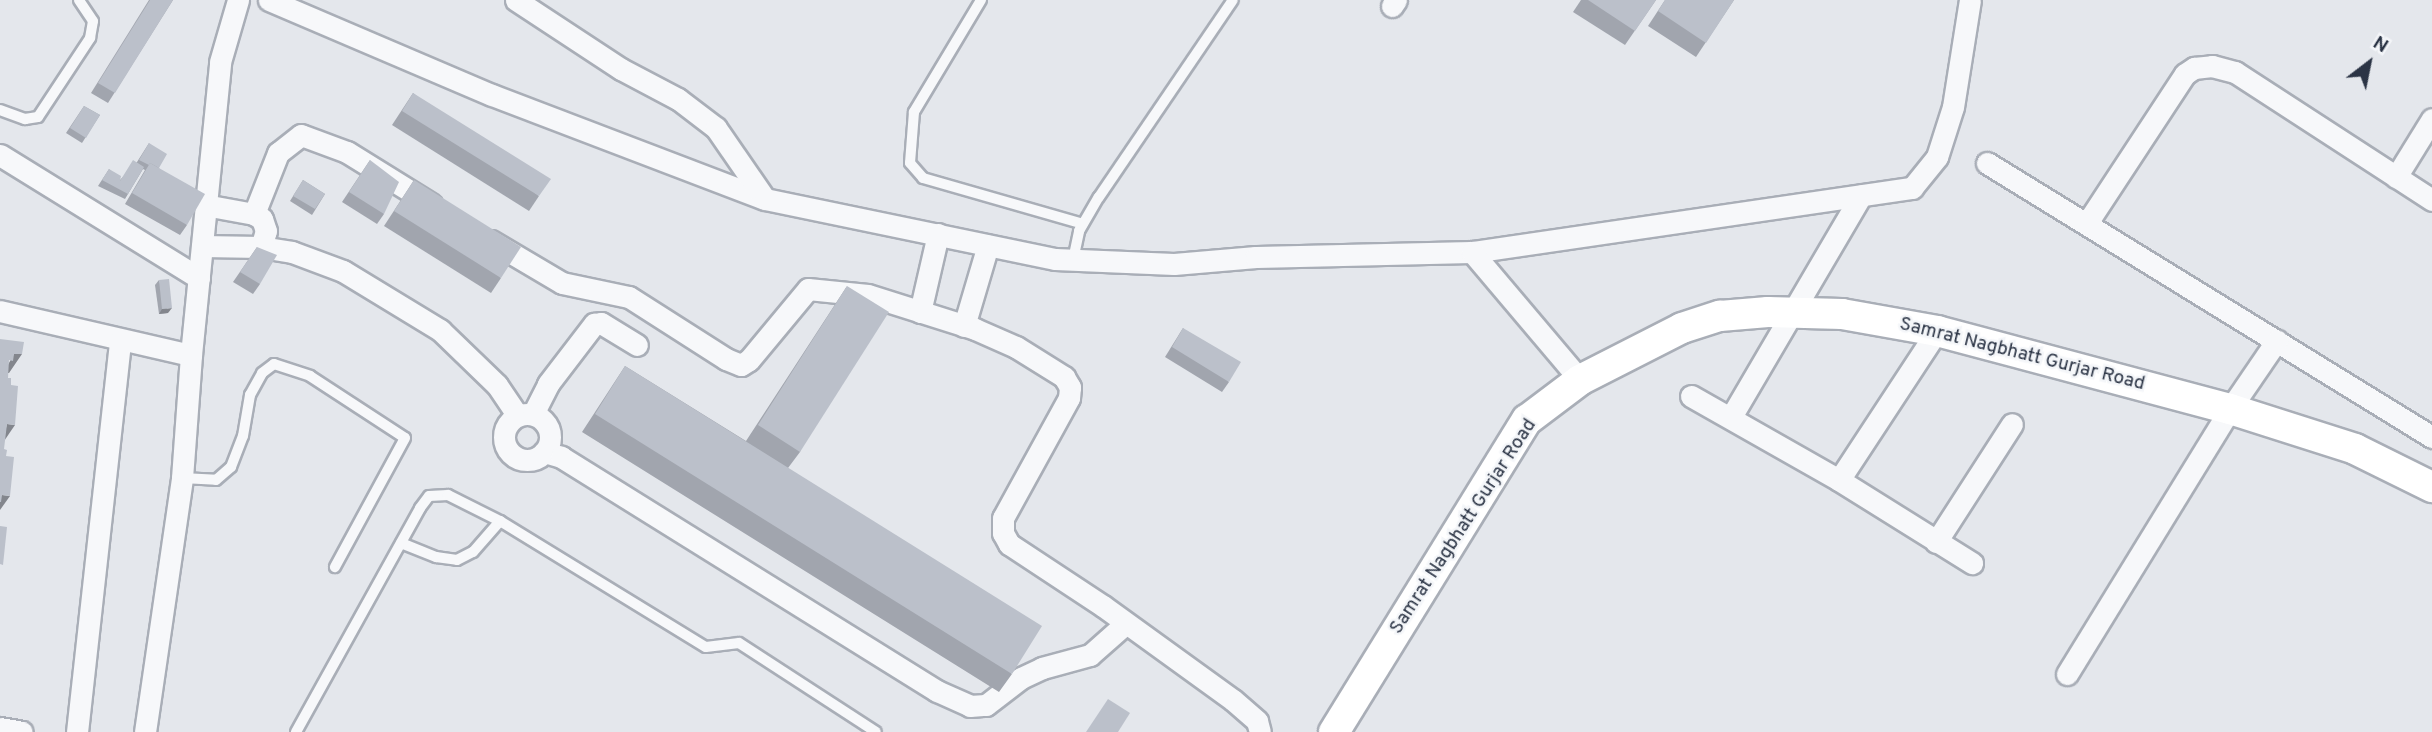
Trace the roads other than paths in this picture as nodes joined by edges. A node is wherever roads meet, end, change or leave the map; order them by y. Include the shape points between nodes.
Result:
1 (79, 0) edge
2 (238, 0) edge
3 (269, 0) edge
4 (516, 0) edge
5 (981, 0) edge
6 (1233, 0) edge
7 (1970, 0) edge
8 (0, 110) edge
9 (2432, 119) edge
10 (0, 155) edge
11 (1987, 163) dead end
12 (2396, 177) junction
13 (1861, 195) junction
14 (765, 199) junction
15 (2432, 200) edge
16 (205, 205) junction
17 (254, 214) junction
18 (451, 216) edge
19 (2087, 223) junction
20 (1083, 224) junction
21 (474, 230) edge
22 (938, 234) junction
23 (988, 245) junction
24 (202, 246) junction
25 (261, 247) junction
26 (1472, 252) junction
27 (1073, 260) junction
28 (199, 278) junction
29 (0, 311) edge
30 (920, 312) junction
31 (1795, 313) junction
32 (964, 326) junction
33 (1937, 331) junction
34 (120, 340) junction
35 (2277, 340) junction
36 (637, 345) dead end
37 (191, 355) junction
38 (1580, 380) junction
39 (1691, 396) dead end
40 (2230, 409) junction
41 (525, 415) junction
42 (1731, 417) junction
43 (2012, 424) dead end
44 (2432, 437) edge
45 (544, 453) junction
46 (182, 478) junction
47 (1839, 480) junction
48 (2432, 487) edge
49 (500, 521) junction
50 (1936, 542) junction
51 (401, 543) junction
52 (1972, 563) dead end
53 (335, 567) dead end
54 (1125, 624) junction
55 (2067, 674) dead end
56 (0, 728) edge
57 (22, 732) edge
58 (77, 732) edge
59 (145, 732) edge
60 (296, 732) edge
61 (876, 732) edge
62 (1260, 732) edge
63 (1334, 732) edge

1 - 8 lane via 93,21 90,38 38,117 25,119
2 - 16 street via 220,62
3 - 14 street via 492,95
4 - 14 street via 621,69 678,99 716,128
5 - 20 lane via 914,112 910,163 923,178
6 - 20 lane
7 - 13 street via 1953,107 1937,157 1912,188
9 - 12 street
10 - 28 street
11 - 19 street
12 - 15 street
12 - 19 street via 2235,72 2212,66 2194,68 2185,74
13 - 26 street
13 - 31 street
14 - 22 street
16 - 17 street
16 - 24 street
17 - 18 street via 278,153 301,135 347,152
17 - 25 street via 262,219 266,231
19 - 35 street
20 - 27 lane
21 - 30 street via 562,283 629,297 741,365 808,289 868,295
22 - 23 street
22 - 30 street
23 - 27 street
23 - 32 street
24 - 25 street
24 - 28 street
25 - 41 street via 292,252 342,271 440,330
26 - 27 street via 1256,257 1174,264
26 - 38 street
28 - 37 street
29 - 34 street
30 - 32 street
31 - 33 street, Samrat Nagbhatt Gurjar Road via 1842,314
31 - 38 street, Samrat Nagbhatt Gurjar Road via 1720,316 1682,328
31 - 42 street
32 - 54 street via 1016,347 1064,377 1070,387 1069,398 1003,518 1003,533 1009,544
33 - 40 street, Samrat Nagbhatt Gurjar Road
33 - 47 street
34 - 37 street
34 - 58 street
35 - 40 street
35 - 44 street
36 - 41 street via 601,323 594,324
37 - 46 street
38 - 63 street, Samrat Nagbhatt Gurjar Road via 1527,420
39 - 42 street
40 - 48 street, Samrat Nagbhatt Gurjar Road via 2356,450
40 - 55 street
41 - 45 street via 540,418 549,430
41 - 45 street via 511,419 503,432 505,448 524,460
42 - 47 street
43 - 50 street
45 - 54 street via 561,457 937,691 970,706 986,705 1042,668 1090,655
46 - 53 lane via 216,480 231,467 243,436 250,395 261,373 274,364 310,376 405,438
46 - 59 street
47 - 50 street
49 - 51 lane via 473,552 457,560
49 - 51 lane via 448,495 429,496
49 - 61 lane via 706,647 739,643
50 - 52 street
51 - 60 lane
54 - 62 street via 1233,700 1257,721
56 - 57 street

